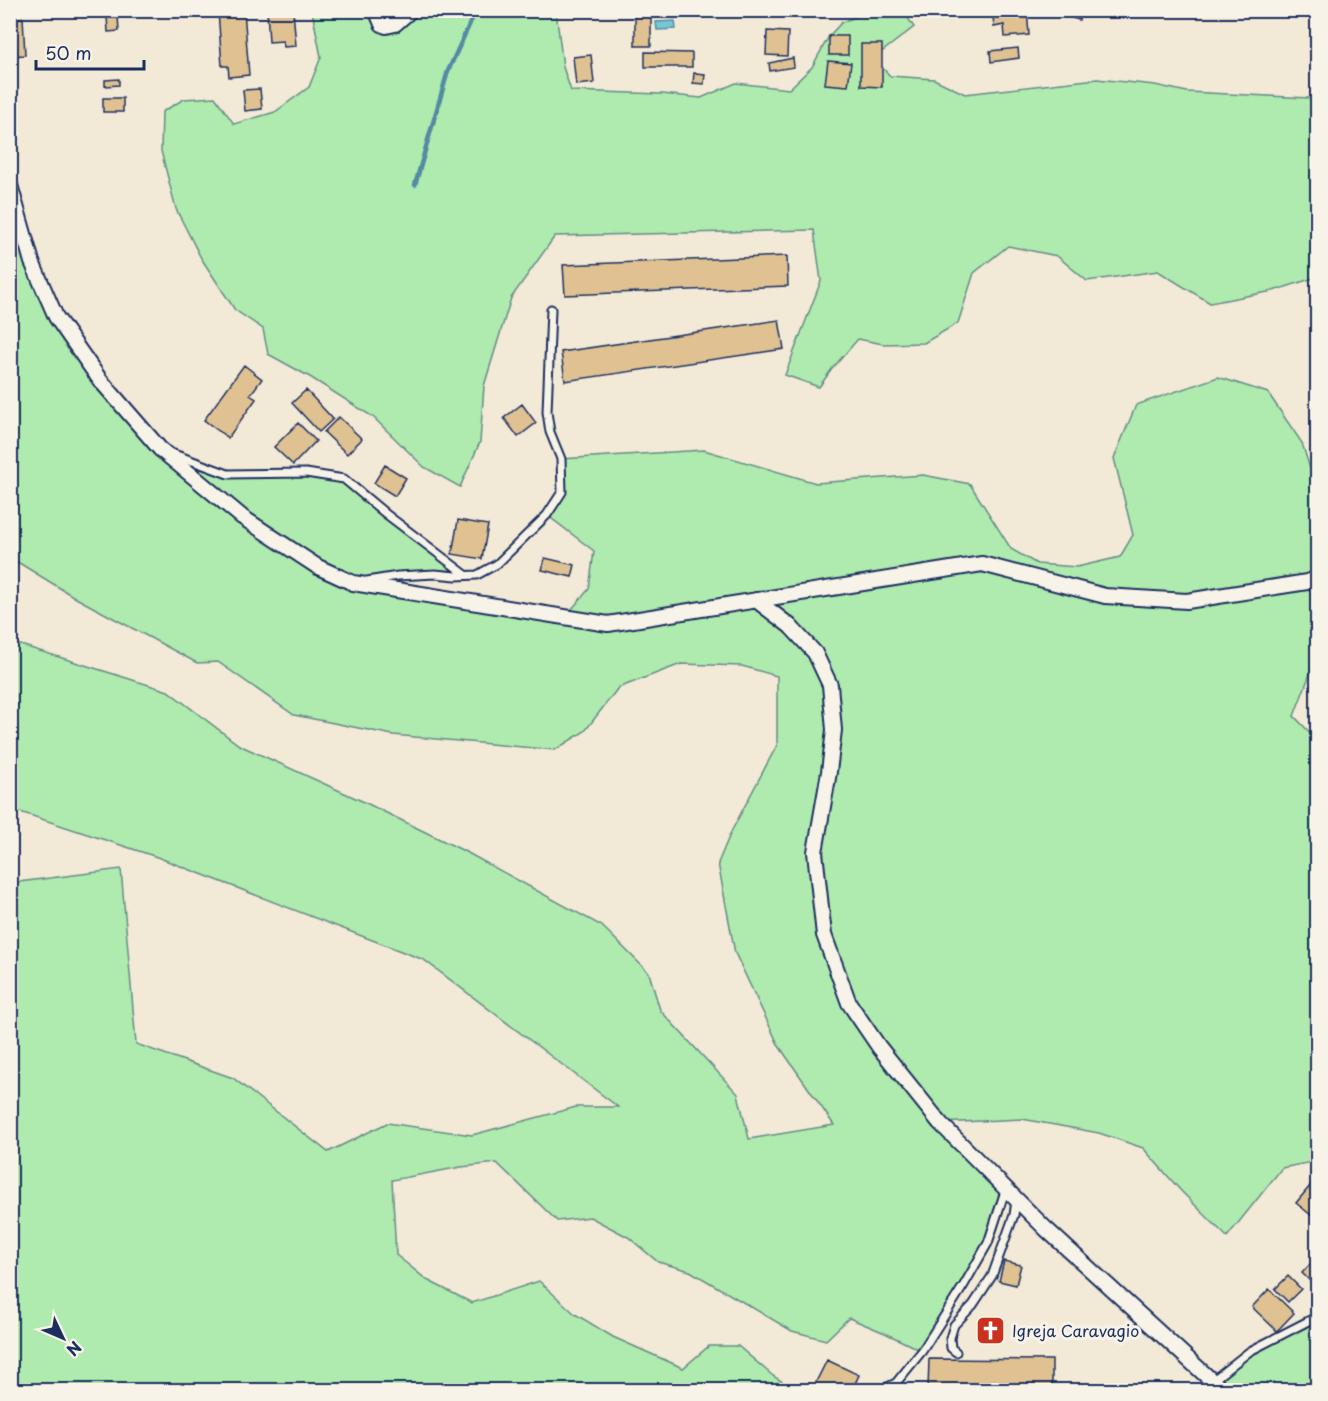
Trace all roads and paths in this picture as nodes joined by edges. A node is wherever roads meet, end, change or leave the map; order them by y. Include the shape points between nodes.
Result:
1 (376, 10) edge
2 (411, 10) edge
3 (10, 184) edge
4 (551, 309) dead end
5 (160, 449) junction
6 (466, 575) junction
7 (1317, 578) edge
8 (353, 583) junction
9 (756, 600) junction
10 (1006, 1188) junction
11 (1016, 1198) junction
12 (1317, 1316) edge
13 (956, 1352) dead end
14 (1217, 1386) edge
15 (881, 1390) edge

1 - 2 street via 386,26 395,24
3 - 5 street via 32,262 56,317 100,380
4 - 6 lane via 547,412 561,459 562,492 547,515 497,564 477,575
5 - 6 lane via 228,474 306,473 344,479
5 - 8 street via 242,518 318,567
6 - 8 lane via 398,576
7 - 9 street via 1186,601 1105,596 982,564
8 - 9 street via 608,624
9 - 10 street via 790,626 814,653 830,685 834,730 815,852 824,935 849,1003 940,1123
10 - 11 street
10 - 15 lane via 988,1243 964,1285 922,1351 896,1383
11 - 13 lane via 1014,1215 992,1276 954,1325 950,1338 951,1348
11 - 14 street
12 - 14 lane via 1250,1351

